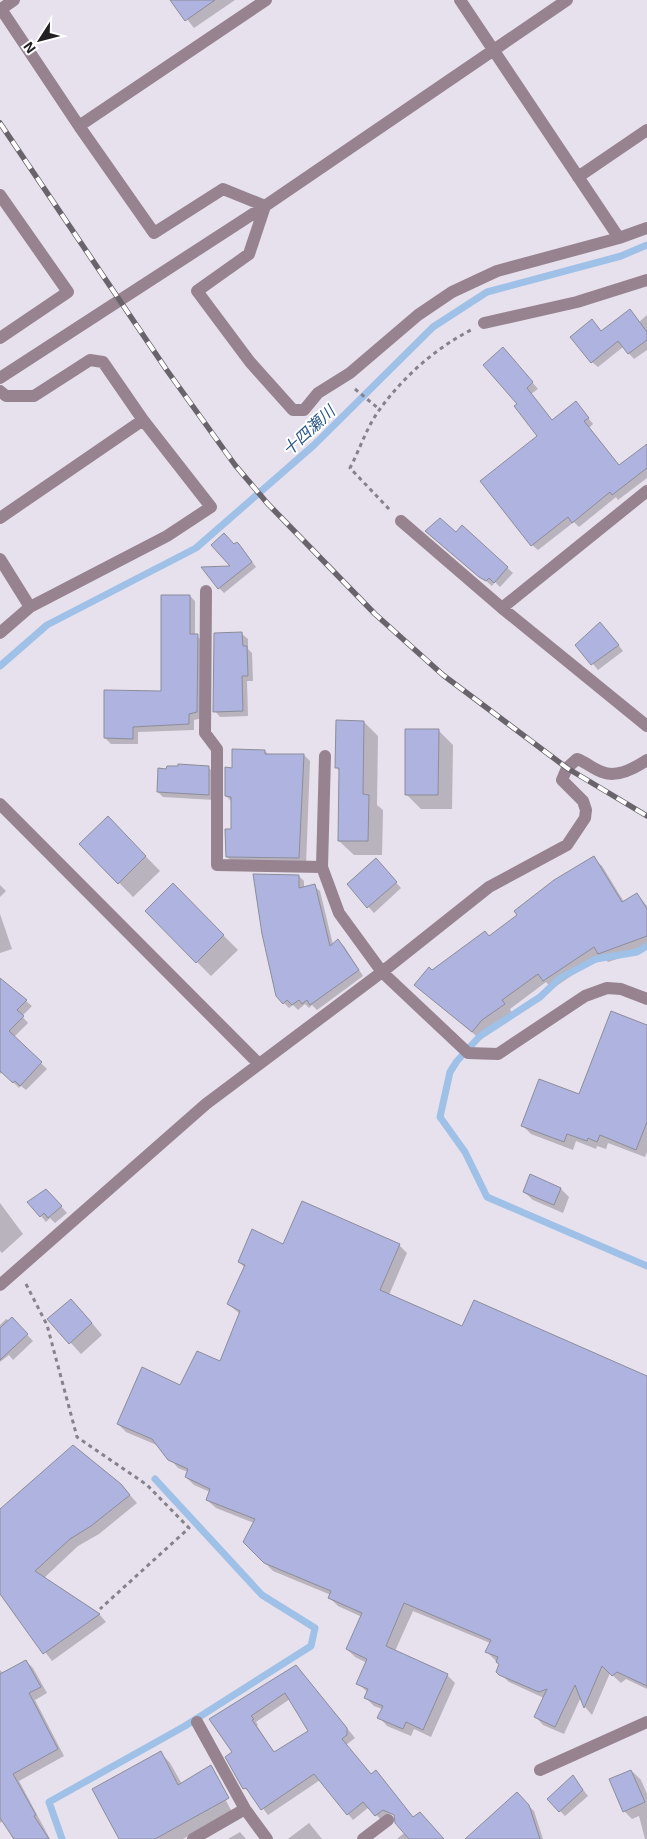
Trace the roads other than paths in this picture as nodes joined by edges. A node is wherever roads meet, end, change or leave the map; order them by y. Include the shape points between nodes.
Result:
1 (14, 0) edge
2 (266, 0) edge
3 (460, 0) edge
4 (567, 0) edge
5 (493, 49) junction
6 (79, 126) junction
7 (647, 130) edge
8 (578, 176) junction
9 (0, 195) edge
10 (265, 206) junction
11 (647, 228) edge
12 (619, 238) junction
13 (647, 280) edge
14 (484, 323) road end
15 (0, 338) edge
16 (0, 378) edge
17 (0, 391) edge
18 (143, 420) junction
19 (647, 491) edge
20 (0, 518) edge
21 (401, 521) road end
22 (0, 558) edge
23 (206, 590) dead end
24 (30, 608) junction
25 (502, 608) junction
26 (0, 633) edge
27 (647, 726) edge
28 (325, 756) dead end
29 (647, 760) edge
30 (0, 804) edge
31 (322, 867) junction
32 (382, 972) junction
33 (647, 999) edge
34 (259, 1064) junction
35 (0, 1285) edge
36 (197, 1722) dead end
37 (647, 1722) edge
38 (540, 1770) dead end
39 (245, 1809) junction
40 (388, 1820) dead end
41 (193, 1839) edge
42 (267, 1839) edge
43 (363, 1839) edge

1 - 6 street via 1,9
2 - 6 street
3 - 5 street
4 - 5 street
5 - 8 street
5 - 10 street
6 - 10 street via 154,233 223,188
7 - 8 street
8 - 12 street
9 - 15 street via 68,292
10 - 12 street via 249,254 197,291 250,362 293,410 304,410 318,393 350,373 418,315 452,292 497,271
10 - 16 street
11 - 12 street
13 - 14 street via 577,302
17 - 18 street via 6,396 34,396 90,360 104,362
18 - 20 street
18 - 24 street via 211,507 167,536
19 - 25 street
21 - 25 street
22 - 24 street
23 - 31 street via 205,733 217,749 217,865
24 - 26 street
25 - 27 street
28 - 31 street
29 - 32 street via 626,772 614,773 603,773 587,762 577,760 567,768 562,780 583,801 586,810 585,818 567,845 489,887
30 - 34 street
31 - 32 street via 339,913
32 - 33 street via 468,1053 498,1054 585,996 607,988 621,989
32 - 34 street
34 - 35 street via 206,1104
36 - 39 street
37 - 38 street
39 - 41 street
39 - 42 street
40 - 43 street

